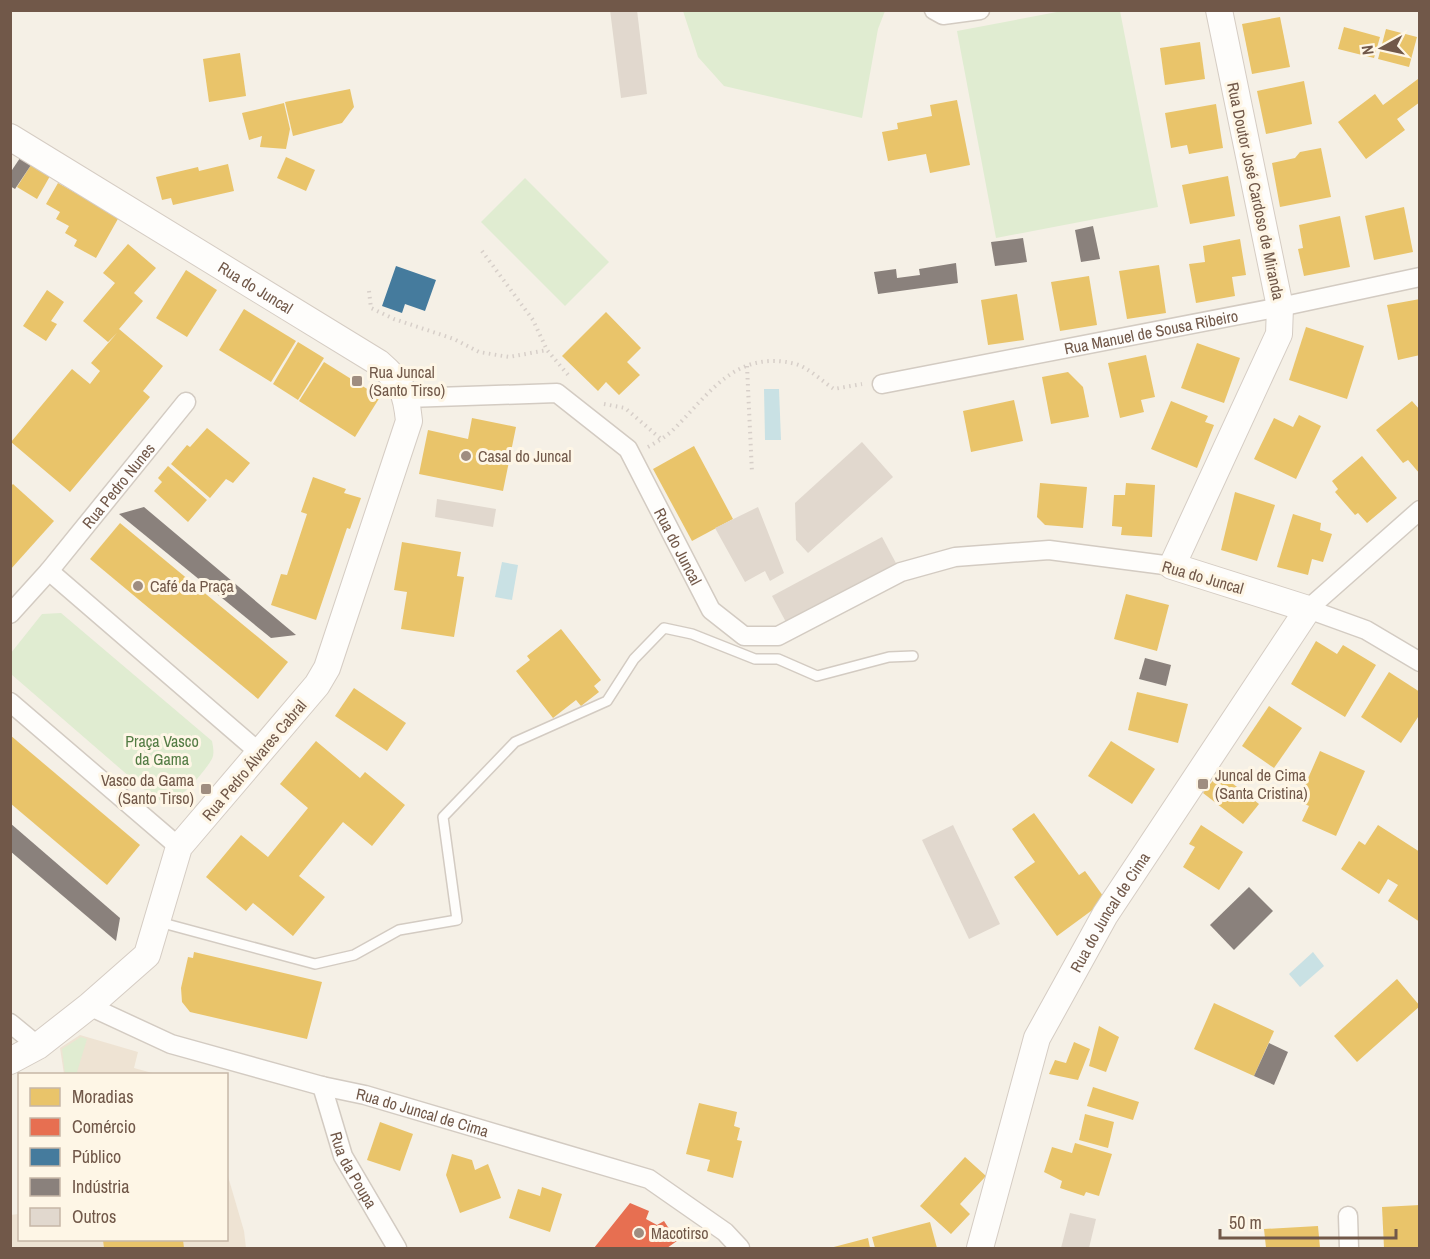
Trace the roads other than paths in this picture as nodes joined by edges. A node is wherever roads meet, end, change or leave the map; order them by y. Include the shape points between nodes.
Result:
1 (934, 10) edge
2 (980, 10) edge
3 (1219, 10) edge
4 (10, 136) edge
5 (1419, 277) edge
6 (1280, 307) junction
7 (882, 384) road end
8 (407, 398) junction
9 (186, 402) dead end
10 (1419, 510) edge
11 (1172, 566) junction
12 (49, 571) junction
13 (1308, 609) junction
14 (10, 614) edge
15 (913, 656) dead end
16 (1419, 662) edge
17 (10, 702) edge
18 (260, 753) junction
19 (179, 847) junction
20 (159, 922) junction
21 (89, 1006) junction
22 (10, 1023) edge
23 (38, 1046) junction
24 (10, 1061) edge
25 (322, 1086) junction
26 (1348, 1216) dead end
27 (396, 1248) edge
28 (740, 1248) edge
29 (980, 1248) edge
30 (1348, 1248) edge

1 - 2 street via 942,15
3 - 6 street, Rua Doutor José Cardoso de Miranda
4 - 8 street, Rua do Juncal via 380,363 398,380
5 - 6 street, Rua Manuel de Sousa Ribeiro
6 - 7 street, Rua Manuel de Sousa Ribeiro
6 - 11 street, Rua Doutor José Cardoso de Miranda via 1279,334
8 - 11 street, Rua do Juncal via 557,393 628,449 711,610 744,636 778,636 901,572 955,557 1049,550
8 - 18 street, Rua Pedro Álvares Cabral via 409,422 327,668
9 - 12 street, Rua Pedro Nunes
10 - 13 street
11 - 13 street, Rua do Juncal
12 - 14 street
12 - 18 street
13 - 16 street, Rua do Juncal via 1366,630
13 - 29 street, Rua do Juncal de Cima via 1105,915 1037,1038
15 - 20 lane via 889,657 818,676 778,659 755,659 692,634 664,628 634,659 607,701 515,742 443,817 457,920 399,930 354,955 315,964
17 - 19 street
18 - 19 street, Rua Pedro Álvares Cabral
19 - 20 street, Rua Pedro Álvares Cabral
20 - 21 street, Rua Pedro Álvares Cabral via 147,955
21 - 23 street, Rua Pedro Álvares Cabral
21 - 25 street, Rua do Juncal de Cima via 171,1044
22 - 23 street
23 - 24 street, Rua Pedro Álvares Cabral
25 - 27 street, Rua da Poupa via 343,1155
25 - 28 street, Rua do Juncal de Cima via 365,1095 649,1179 725,1232
26 - 30 street

